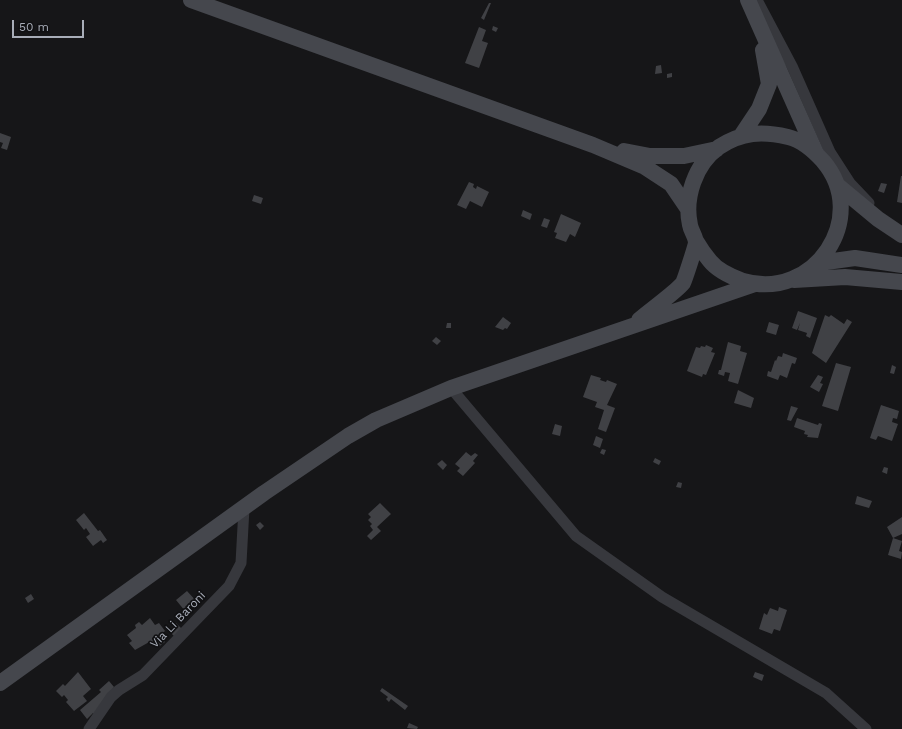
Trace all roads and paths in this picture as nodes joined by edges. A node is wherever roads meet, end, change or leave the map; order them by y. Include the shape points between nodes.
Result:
1 (191, 0) edge
2 (748, 0) edge
3 (757, 0) edge
4 (760, 29) junction
5 (741, 136) junction
6 (593, 144) junction
7 (717, 149) junction
8 (816, 153) junction
9 (837, 185) junction
10 (688, 209) junction
11 (878, 219) junction
12 (902, 229) edge
13 (902, 235) edge
14 (696, 242) junction
15 (819, 262) junction
16 (902, 265) edge
17 (790, 281) junction
18 (902, 282) edge
19 (683, 283) junction
20 (755, 284) junction
21 (693, 305) junction
22 (633, 325) junction
23 (451, 388) junction
24 (244, 508) junction
25 (0, 683) edge
26 (89, 729) edge
27 (866, 729) edge

1 - 6 main road
2 - 4 main road
3 - 11 street via 792,66 830,152
4 - 5 main road via 769,84 759,108
4 - 8 main road
5 - 7 main road
5 - 8 main road via 768,133 793,138
6 - 7 main road via 650,156 684,156
6 - 10 main road via 645,167 671,184
7 - 10 main road via 702,166 692,186
8 - 9 main road via 828,167
9 - 11 main road
9 - 15 main road via 841,205 839,226 831,246
10 - 14 main road via 690,226
11 - 12 street
11 - 13 main road
14 - 19 main road
14 - 20 main road via 710,262 731,277
15 - 16 main road via 855,258
15 - 17 main road via 806,273
17 - 18 main road via 845,277
17 - 20 main road via 773,285
19 - 21 main road
19 - 22 main road
20 - 21 main road
21 - 22 main road
22 - 23 main road
23 - 24 main road via 376,420 348,436
23 - 27 street via 576,536 662,597 826,693
24 - 25 main road
24 - 26 street, Via Li Baroni via 241,563 229,586 143,675 111,698

